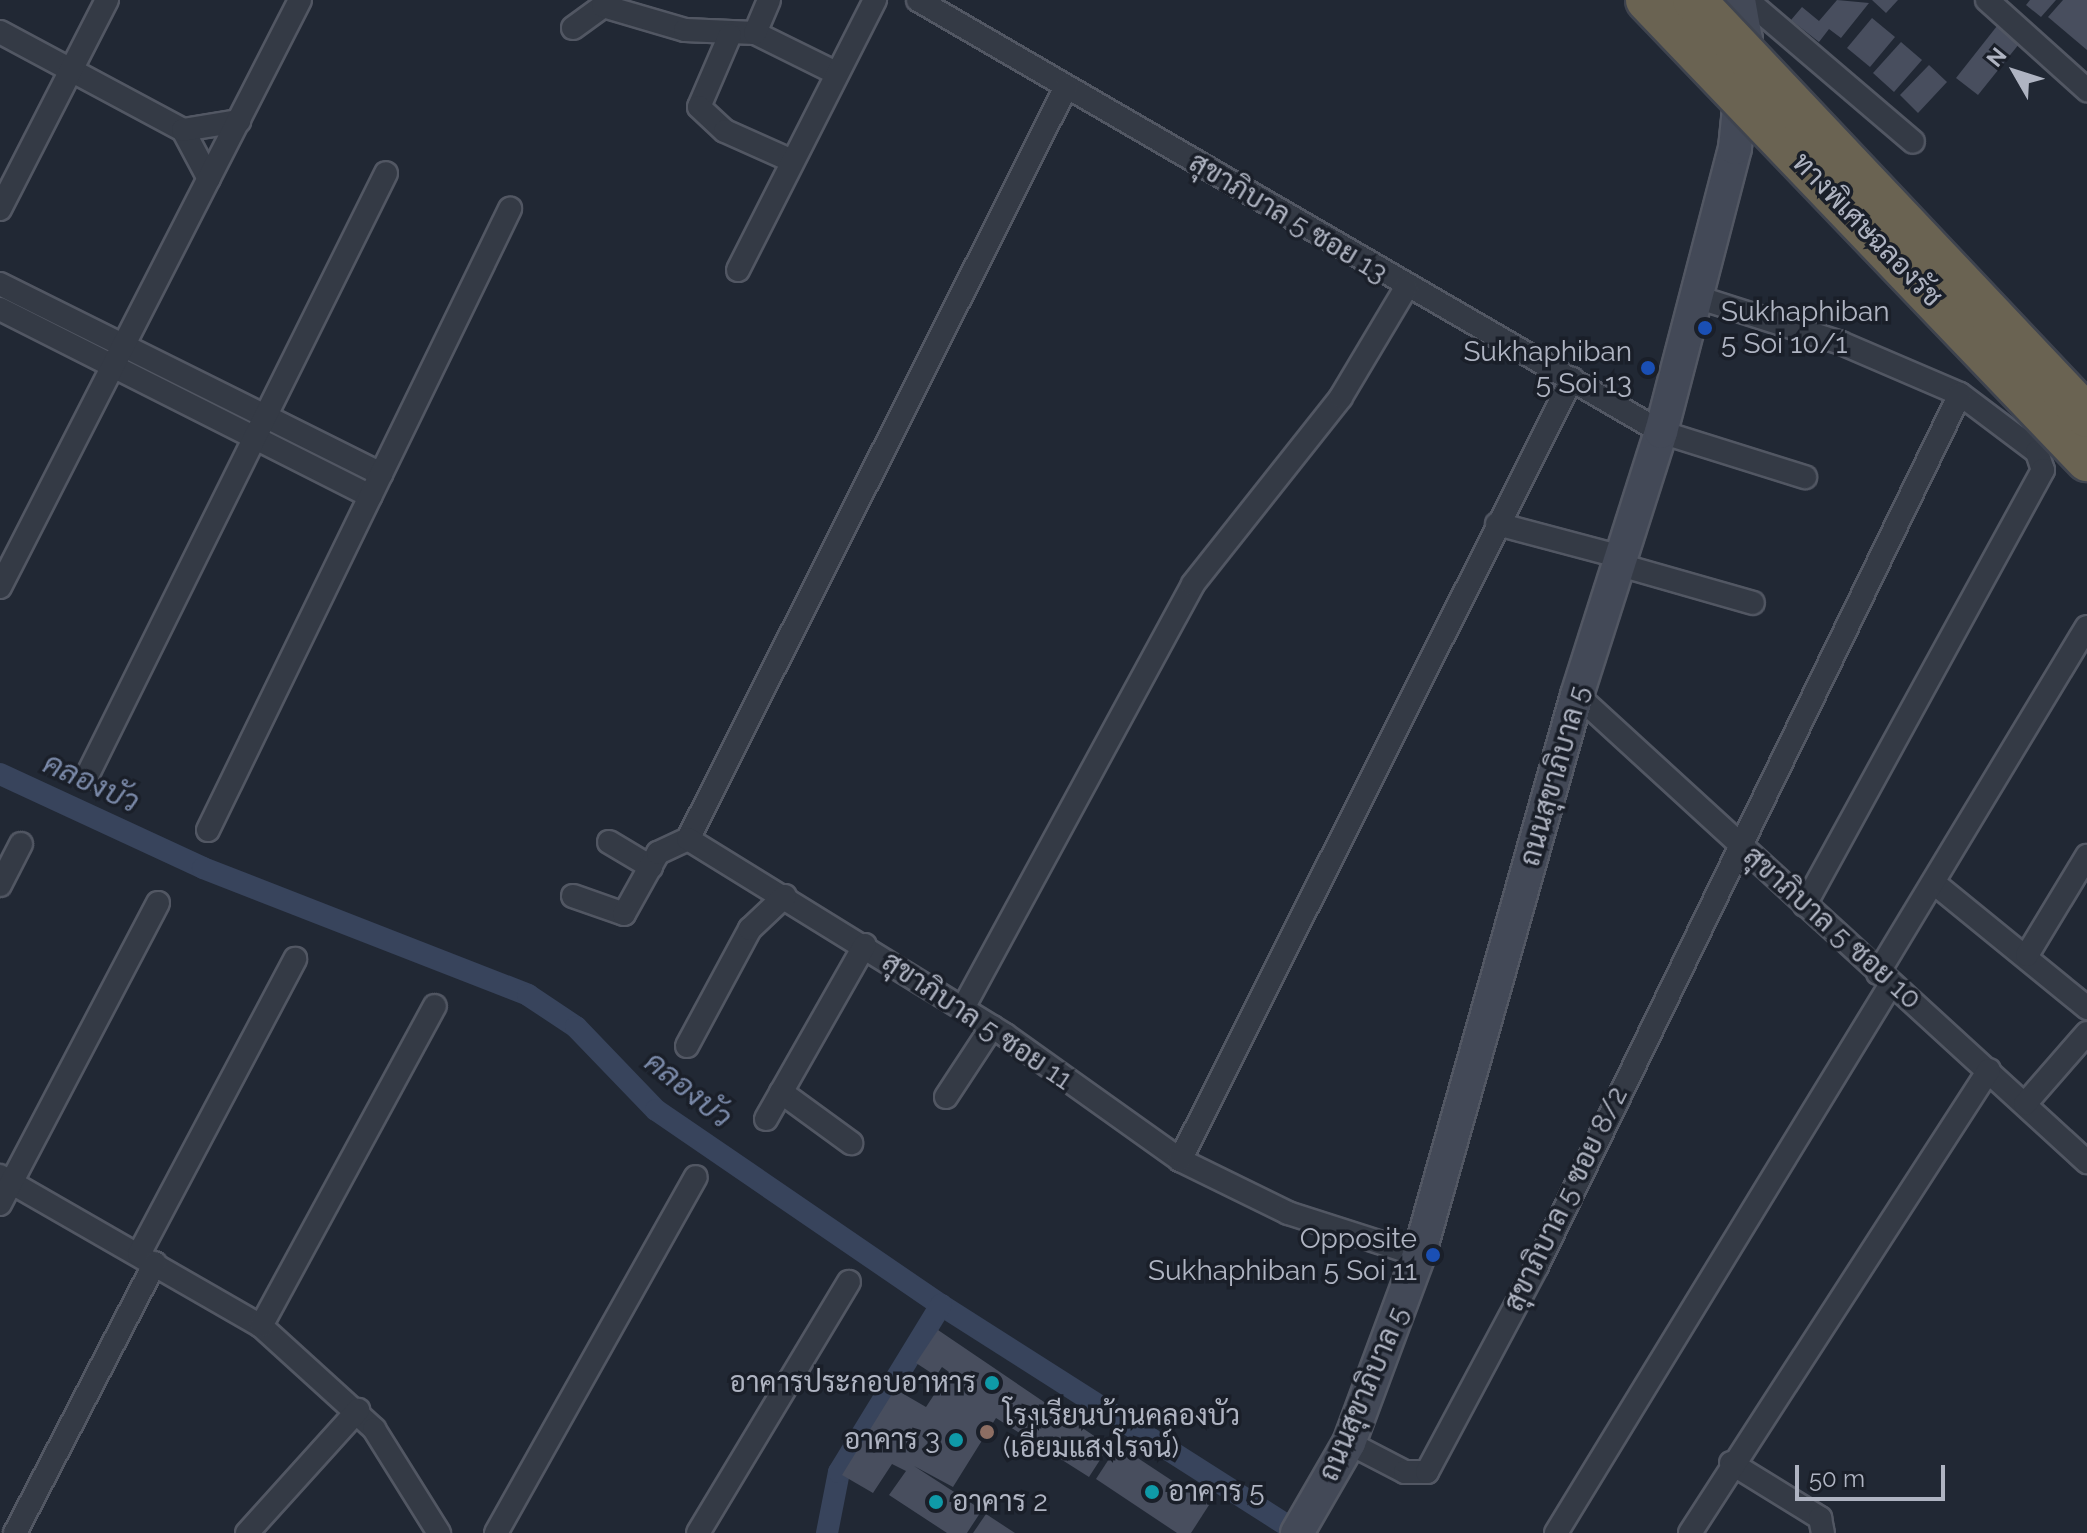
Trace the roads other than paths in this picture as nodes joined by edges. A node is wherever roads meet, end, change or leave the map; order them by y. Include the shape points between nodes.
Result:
1 (107, 0) edge
2 (300, 0) edge
3 (769, 0) edge
4 (875, 0) edge
5 (918, 0) edge
6 (1647, 0) edge
7 (1694, 0) edge
8 (1739, 0) edge
9 (1747, 0) edge
10 (1987, 0) edge
11 (573, 28) dead end
12 (0, 32) edge
13 (755, 33) junction
14 (730, 35) junction
15 (71, 69) junction
16 (836, 73) junction
17 (1066, 87) junction
18 (2087, 90) edge
19 (239, 121) junction
20 (183, 130) junction
21 (1913, 142) dead end
22 (792, 161) junction
23 (386, 173) dead end
24 (209, 179) junction
25 (0, 209) edge
26 (510, 209) dead end
27 (738, 270) dead end
28 (0, 284) edge
29 (1406, 288) junction
30 (1697, 297) junction
31 (0, 309) edge
32 (122, 345) junction
33 (112, 366) junction
34 (1572, 379) junction
35 (1960, 394) junction
36 (264, 416) junction
37 (2087, 416) edge
38 (1661, 432) junction
39 (254, 438) junction
40 (2087, 460) edge
41 (381, 474) junction
42 (1805, 477) dead end
43 (370, 496) junction
44 (1497, 524) junction
45 (1621, 561) junction
46 (0, 587) edge
47 (1753, 603) dead end
48 (2087, 627) edge
49 (1577, 695) junction
50 (86, 778) dead end
51 (208, 830) dead end
52 (688, 839) junction
53 (609, 842) dead end
54 (21, 844) dead end
55 (1741, 845) junction
56 (2087, 856) edge
57 (651, 867) junction
58 (1934, 883) junction
59 (0, 885) edge
60 (573, 896) dead end
61 (785, 896) junction
62 (158, 903) dead end
63 (1805, 905) junction
64 (865, 945) junction
65 (2027, 955) junction
66 (295, 959) dead end
67 (1885, 978) junction
68 (435, 1006) dead end
69 (963, 1008) junction
70 (2087, 1008) edge
71 (992, 1027) junction
72 (2087, 1033) edge
73 (687, 1046) dead end
74 (1989, 1070) junction
75 (781, 1092) junction
76 (946, 1097) dead end
77 (2025, 1104) junction
78 (766, 1119) dead end
79 (851, 1143) dead end
80 (1180, 1160) junction
81 (2087, 1162) edge
82 (696, 1177) dead end
83 (6, 1179) edge
84 (0, 1204) edge
85 (1419, 1255) junction
86 (147, 1258) junction
87 (849, 1282) dead end
88 (261, 1326) junction
89 (358, 1410) junction
90 (1349, 1443) junction
91 (1731, 1463) junction
92 (15, 1533) edge
93 (247, 1533) edge
94 (439, 1533) edge
95 (496, 1533) edge
96 (698, 1533) edge
97 (1297, 1533) edge
98 (1556, 1533) edge
99 (1690, 1533) edge
100 (1823, 1533) edge

1 - 15 street
2 - 19 street
3 - 13 street
4 - 16 street
5 - 17 street, สุขาภิบาล 5 ซอย 13
6 - 40 highway, ทางพิเศษฉลองรัช, bridge
7 - 37 highway, ทางพิเศษฉลองรัช, bridge
8 - 30 street, ถนนสุขาภิบาล 5 via 1746,40 1735,148
9 - 21 street
10 - 18 street
11 - 14 street via 603,6
12 - 15 street
13 - 14 street
13 - 16 street
14 - 22 street via 699,107 725,131
15 - 20 street
15 - 25 street
16 - 22 street
17 - 29 street, สุขาภิบาล 5 ซอย 13
17 - 52 street
19 - 20 street
19 - 24 street
20 - 24 street
22 - 27 street
23 - 36 street
24 - 32 street
26 - 41 street
28 - 32 street
29 - 34 street, สุขาภิบาล 5 ซอย 13
29 - 69 street via 1341,397 1193,584
30 - 35 street via 1841,343
30 - 38 street, ถนนสุขาภิบาล 5
31 - 33 street
32 - 33 street
32 - 36 street
33 - 39 street
33 - 46 street
34 - 38 street, สุขาภิบาล 5 ซอย 13
34 - 44 street
35 - 55 street
35 - 63 street via 2037,452 2043,470
36 - 39 street
36 - 41 street
38 - 42 street, สุขาภิบาล 5 ซอย 13
38 - 45 street, ถนนสุขาภิบาล 5
39 - 43 street
39 - 50 street
41 - 43 street
43 - 51 street
44 - 45 street
44 - 80 street
45 - 47 street
45 - 49 street, ถนนสุขาภิบาล 5
48 - 58 street
49 - 55 street, สุขาภิบาล 5 ซอย 10
49 - 85 street, ถนนสุขาภิบาล 5
52 - 57 street via 667,844
52 - 61 street, สุขาภิบาล 5 ซอย 11
53 - 57 street
54 - 59 street
55 - 63 street, สุขาภิบาล 5 ซอย 10
55 - 90 street, สุขาภิบาล 5 ซอย 8/2 via 1427,1472 1405,1472
56 - 65 street
57 - 60 street via 624,914
58 - 65 street
58 - 67 street
61 - 64 street, สุขาภิบาล 5 ซอย 11
61 - 73 street via 750,929
62 - 83 street
63 - 67 street, สุขาภิบาล 5 ซอย 10
64 - 69 street, สุขาภิบาล 5 ซอย 11
64 - 75 street
65 - 70 street
66 - 86 street
67 - 74 street, สุขาภิบาล 5 ซอย 10
67 - 98 street
68 - 88 street
69 - 71 street, สุขาภิบาล 5 ซอย 11
71 - 76 street
71 - 80 street, สุขาภิบาล 5 ซอย 11
72 - 77 street
74 - 77 street, สุขาภิบาล 5 ซอย 10
74 - 91 street
75 - 78 street
75 - 79 street
77 - 81 street, สุขาภิบาล 5 ซอย 10
80 - 85 street, สุขาภิบาล 5 ซอย 11 via 1275,1207
82 - 95 street
83 - 84 street
83 - 86 street
85 - 90 street, ถนนสุขาภิบาล 5
86 - 88 street
86 - 92 street
87 - 96 street
88 - 89 street
89 - 93 street
89 - 94 street
90 - 97 street, ถนนสุขาภิบาล 5
91 - 99 street
91 - 100 street via 1820,1518

